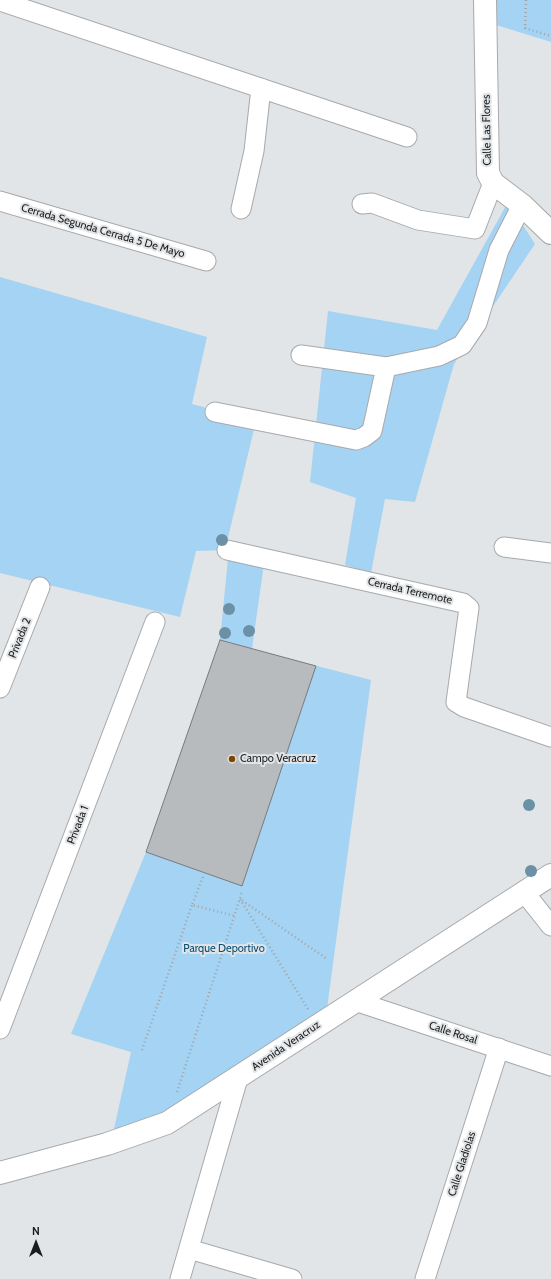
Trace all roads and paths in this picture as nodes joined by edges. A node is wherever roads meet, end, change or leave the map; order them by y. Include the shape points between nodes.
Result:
1 (485, 0) edge
2 (526, 0) edge
3 (0, 1) edge
4 (551, 36) edge
5 (261, 88) junction
6 (407, 137) dead end
7 (493, 183) junction
8 (0, 201) edge
9 (362, 204) dead end
10 (522, 205) junction
11 (241, 209) dead end
12 (551, 233) edge
13 (206, 261) dead end
14 (301, 355) dead end
15 (386, 366) junction
16 (215, 412) dead end
17 (504, 547) dead end
18 (227, 550) dead end
19 (551, 553) edge
20 (40, 587) dead end
21 (155, 622) dead end
22 (0, 688) edge
23 (551, 737) edge
24 (551, 875) edge
25 (203, 878) dead end
26 (242, 892) dead end
27 (524, 892) junction
28 (240, 899) junction
29 (192, 905) junction
30 (235, 916) junction
31 (551, 926) edge
32 (327, 959) dead end
33 (356, 1001) junction
34 (317, 1024) junction
35 (0, 1029) edge
36 (499, 1048) junction
37 (142, 1050) dead end
38 (551, 1066) edge
39 (238, 1078) junction
40 (177, 1094) dead end
41 (0, 1173) edge
42 (189, 1249) junction
43 (180, 1279) edge
44 (292, 1279) edge
45 (425, 1279) edge

1 - 7 street, Calle Las Flores via 488,173
2 - 4 path via 525,28
3 - 5 street
5 - 6 street
5 - 11 street via 254,151
7 - 9 street via 475,229 418,220 372,203
7 - 10 street
8 - 13 street, Cerrada Segunda Cerrada 5 De Mayo
10 - 12 street
10 - 15 street via 500,250 477,323 462,344 439,356
14 - 15 street
15 - 16 street via 372,431 356,440
17 - 19 street
18 - 23 street, Cerrada Terremote via 463,603 469,608 456,702
20 - 22 street, Privada 2
21 - 35 street, Privada 1
24 - 27 street, Avenida Veracruz
25 - 29 path
26 - 28 path
27 - 31 street
27 - 33 street, Avenida Veracruz
28 - 30 path
28 - 32 path
28 - 34 path
29 - 30 path
29 - 37 path
30 - 40 path
33 - 34 street, Avenida Veracruz
33 - 36 street, Calle Rosal
34 - 39 street, Avenida Veracruz
36 - 38 street, Calle Rosal
36 - 45 street, Calle Gladiolas
39 - 41 street, Avenida Veracruz via 167,1123 107,1144
39 - 42 street
42 - 43 street
42 - 44 street

